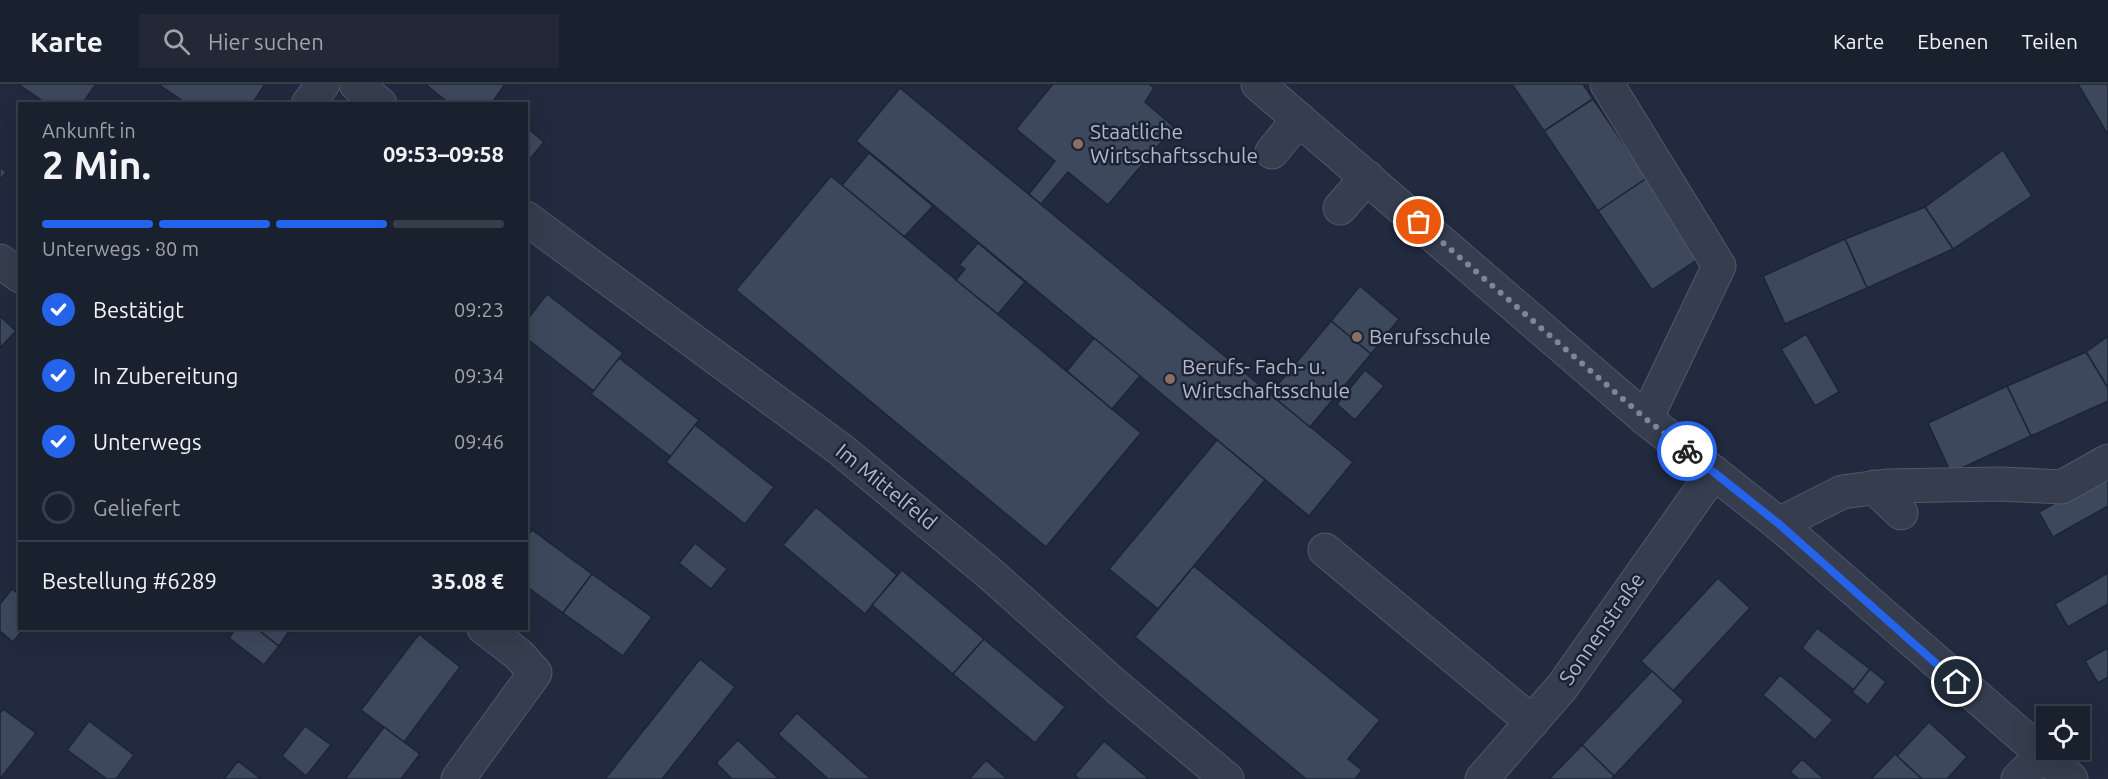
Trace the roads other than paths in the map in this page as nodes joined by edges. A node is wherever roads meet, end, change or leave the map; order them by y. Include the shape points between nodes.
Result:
1 (323, 84) edge
2 (356, 84) edge
3 (1258, 84) edge
4 (1607, 84) edge
5 (310, 102) edge
6 (378, 102) edge
7 (1299, 119) junction
8 (1272, 152) dead end
9 (1366, 177) junction
10 (1340, 208) dead end
11 (528, 219) edge
12 (0, 261) edge
13 (18, 274) edge
14 (1646, 419) junction
15 (2108, 460) edge
16 (1714, 472) junction
17 (1874, 488) junction
18 (1901, 513) dead end
19 (1779, 524) junction
20 (1324, 550) dead end
21 (487, 630) edge
22 (1532, 722) junction
23 (2036, 748) edge
24 (2037, 760) edge
25 (2050, 760) edge
26 (458, 779) edge
27 (1227, 779) edge
28 (1482, 779) edge
29 (2018, 779) edge
30 (2071, 779) edge

1 - 5 street
2 - 6 street
3 - 7 street
4 - 14 street via 1719,266
7 - 8 street
7 - 9 street
9 - 10 street
9 - 14 street
11 - 27 street, Im Mittelfeld via 849,456
12 - 13 street
14 - 16 street
15 - 17 street via 2062,487 2000,484
16 - 19 street
16 - 22 street, Sonnenstraße via 1562,687
17 - 18 street
17 - 19 street via 1842,492
19 - 23 street
20 - 22 street
21 - 26 street via 535,673
22 - 28 street, Sonnenstraße
24 - 29 street
25 - 30 street

